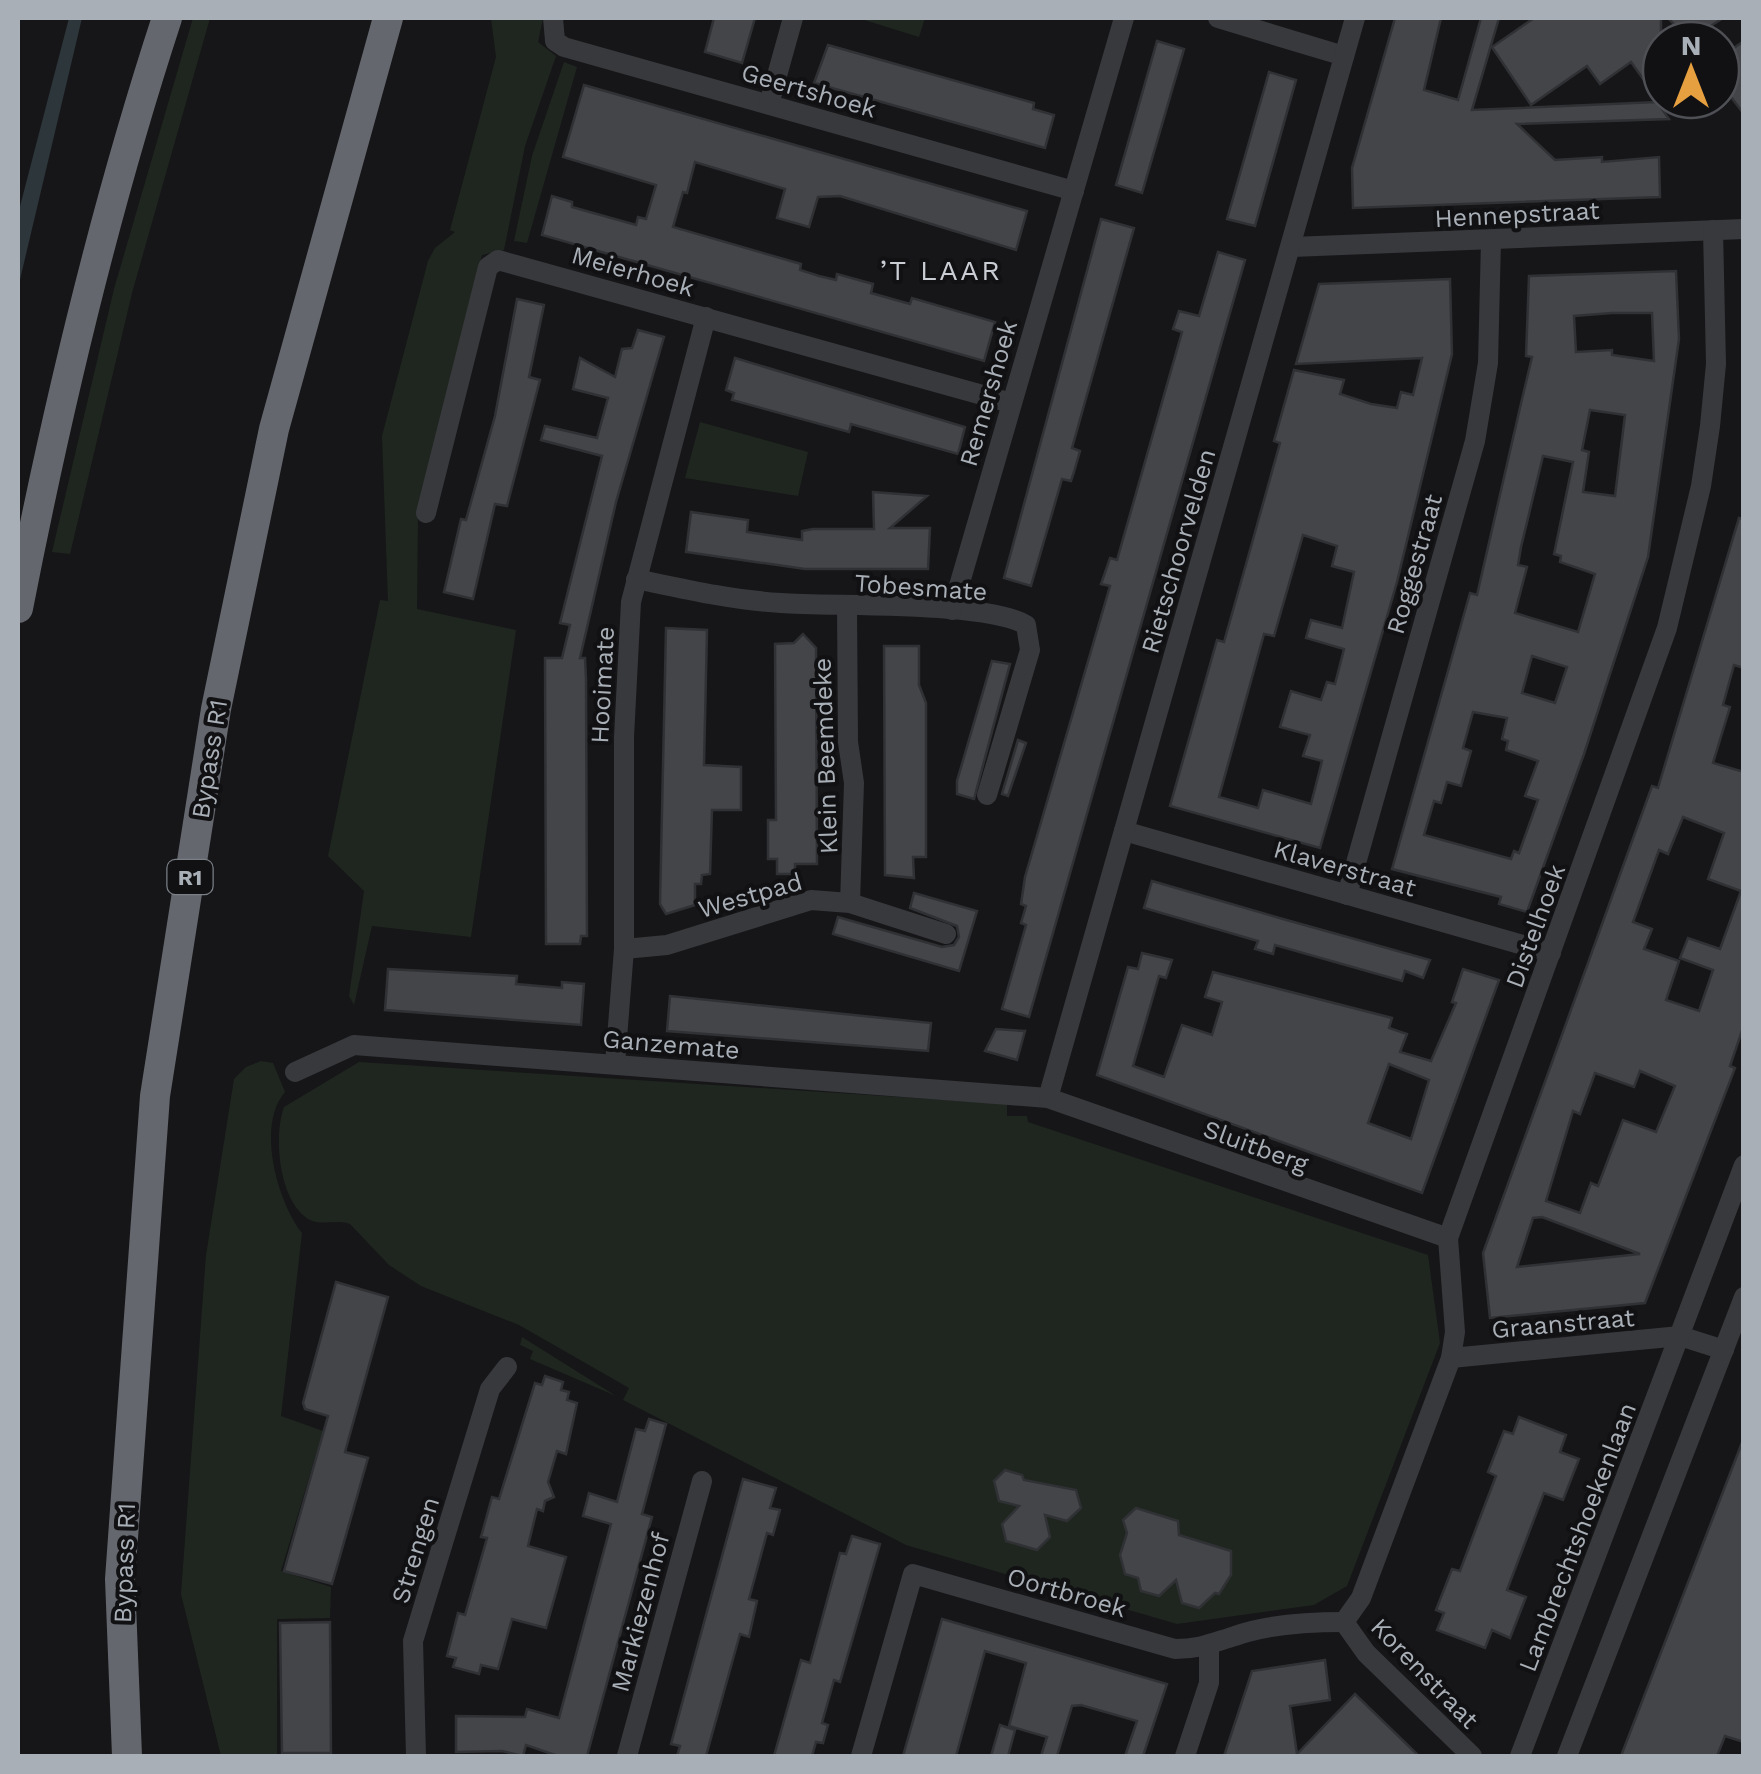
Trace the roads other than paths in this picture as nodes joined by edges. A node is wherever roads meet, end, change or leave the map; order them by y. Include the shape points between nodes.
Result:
1 (168, 18) edge
2 (388, 18) edge
3 (554, 18) edge
4 (793, 18) edge
5 (1124, 18) edge
6 (1218, 18) edge
7 (1355, 18) edge
8 (1344, 56) junction
9 (769, 104) junction
10 (1074, 191) junction
11 (1744, 229) edge
12 (1714, 230) junction
13 (1492, 240) junction
14 (1292, 248) junction
15 (706, 317) junction
16 (1011, 403) junction
17 (426, 514) dead end
18 (636, 579) junction
19 (847, 606) junction
20 (18, 608) edge
21 (952, 610) junction
22 (987, 795) dead end
23 (1124, 831) junction
24 (1347, 895) junction
25 (850, 903) junction
26 (946, 934) dead end
27 (624, 949) junction
28 (1552, 953) junction
29 (615, 1064) junction
30 (295, 1072) dead end
31 (1048, 1098) junction
32 (1744, 1165) edge
33 (1448, 1238) junction
34 (1744, 1297) edge
35 (1680, 1336) junction
36 (1724, 1350) junction
37 (1451, 1358) junction
38 (507, 1367) dead end
39 (702, 1481) dead end
40 (1344, 1622) junction
41 (1209, 1648) junction
42 (127, 1756) edge
43 (416, 1756) edge
44 (627, 1756) edge
45 (861, 1756) edge
46 (1185, 1756) edge
47 (1472, 1756) edge
48 (1520, 1756) edge
49 (1566, 1756) edge

1 - 20 highway via 54,430
2 - 42 highway, Bypass R1 / R1 via 274,430 216,709 156,1096 120,1578
3 - 9 street, Geertshoek via 551,31 564,48
4 - 9 street
5 - 10 street, Remershoek
6 - 8 street
7 - 8 street, Rietschoorvelden
8 - 14 street, Rietschoorvelden
9 - 10 street, Geertshoek
10 - 16 street, Remershoek
11 - 12 street, Hennepstraat
12 - 13 street, Hennepstraat
12 - 28 street, Distelhoek via 1716,364 1693,522 1647,690
13 - 14 street, Hennepstraat
13 - 24 street, Roggestraat via 1488,363 1475,441
14 - 23 street, Rietschoorvelden
15 - 16 street, Meierhoek
15 - 17 street, Meierhoek via 492,262
15 - 18 street, Hooimate
16 - 21 street, Remershoek
18 - 19 street, Tobesmate via 706,594
18 - 27 street, Hooimate via 624,737
19 - 21 street, Tobesmate
19 - 25 street, Klein Beemdeke via 854,783
21 - 22 street, Tobesmate via 1020,620 1030,631
23 - 24 street, Klaverstraat
23 - 31 street, Rietschoorvelden
24 - 28 street, Klaverstraat
25 - 26 street, Westpad
25 - 27 street, Westpad via 811,900 668,946
27 - 29 street, Hooimate
28 - 33 street, Distelhoek
29 - 30 street, Ganzemate via 354,1045
29 - 31 street, Ganzemate
31 - 33 street, Sluitberg
32 - 35 street, Lambrechtshoekenlaan
33 - 37 street, Distelhoek
34 - 36 street
35 - 36 street
35 - 37 street, Graanstraat
35 - 48 street, Lambrechtshoekenlaan
36 - 49 street
37 - 40 street, Distelhoek via 1361,1598
38 - 43 street, Strengen via 490,1389 414,1641
39 - 44 street, Markiezenhof
40 - 41 street via 1236,1635
40 - 47 street, Korenstraat via 1366,1653
41 - 45 street, Oortbroek via 1175,1649 913,1574
41 - 46 street via 1209,1683

